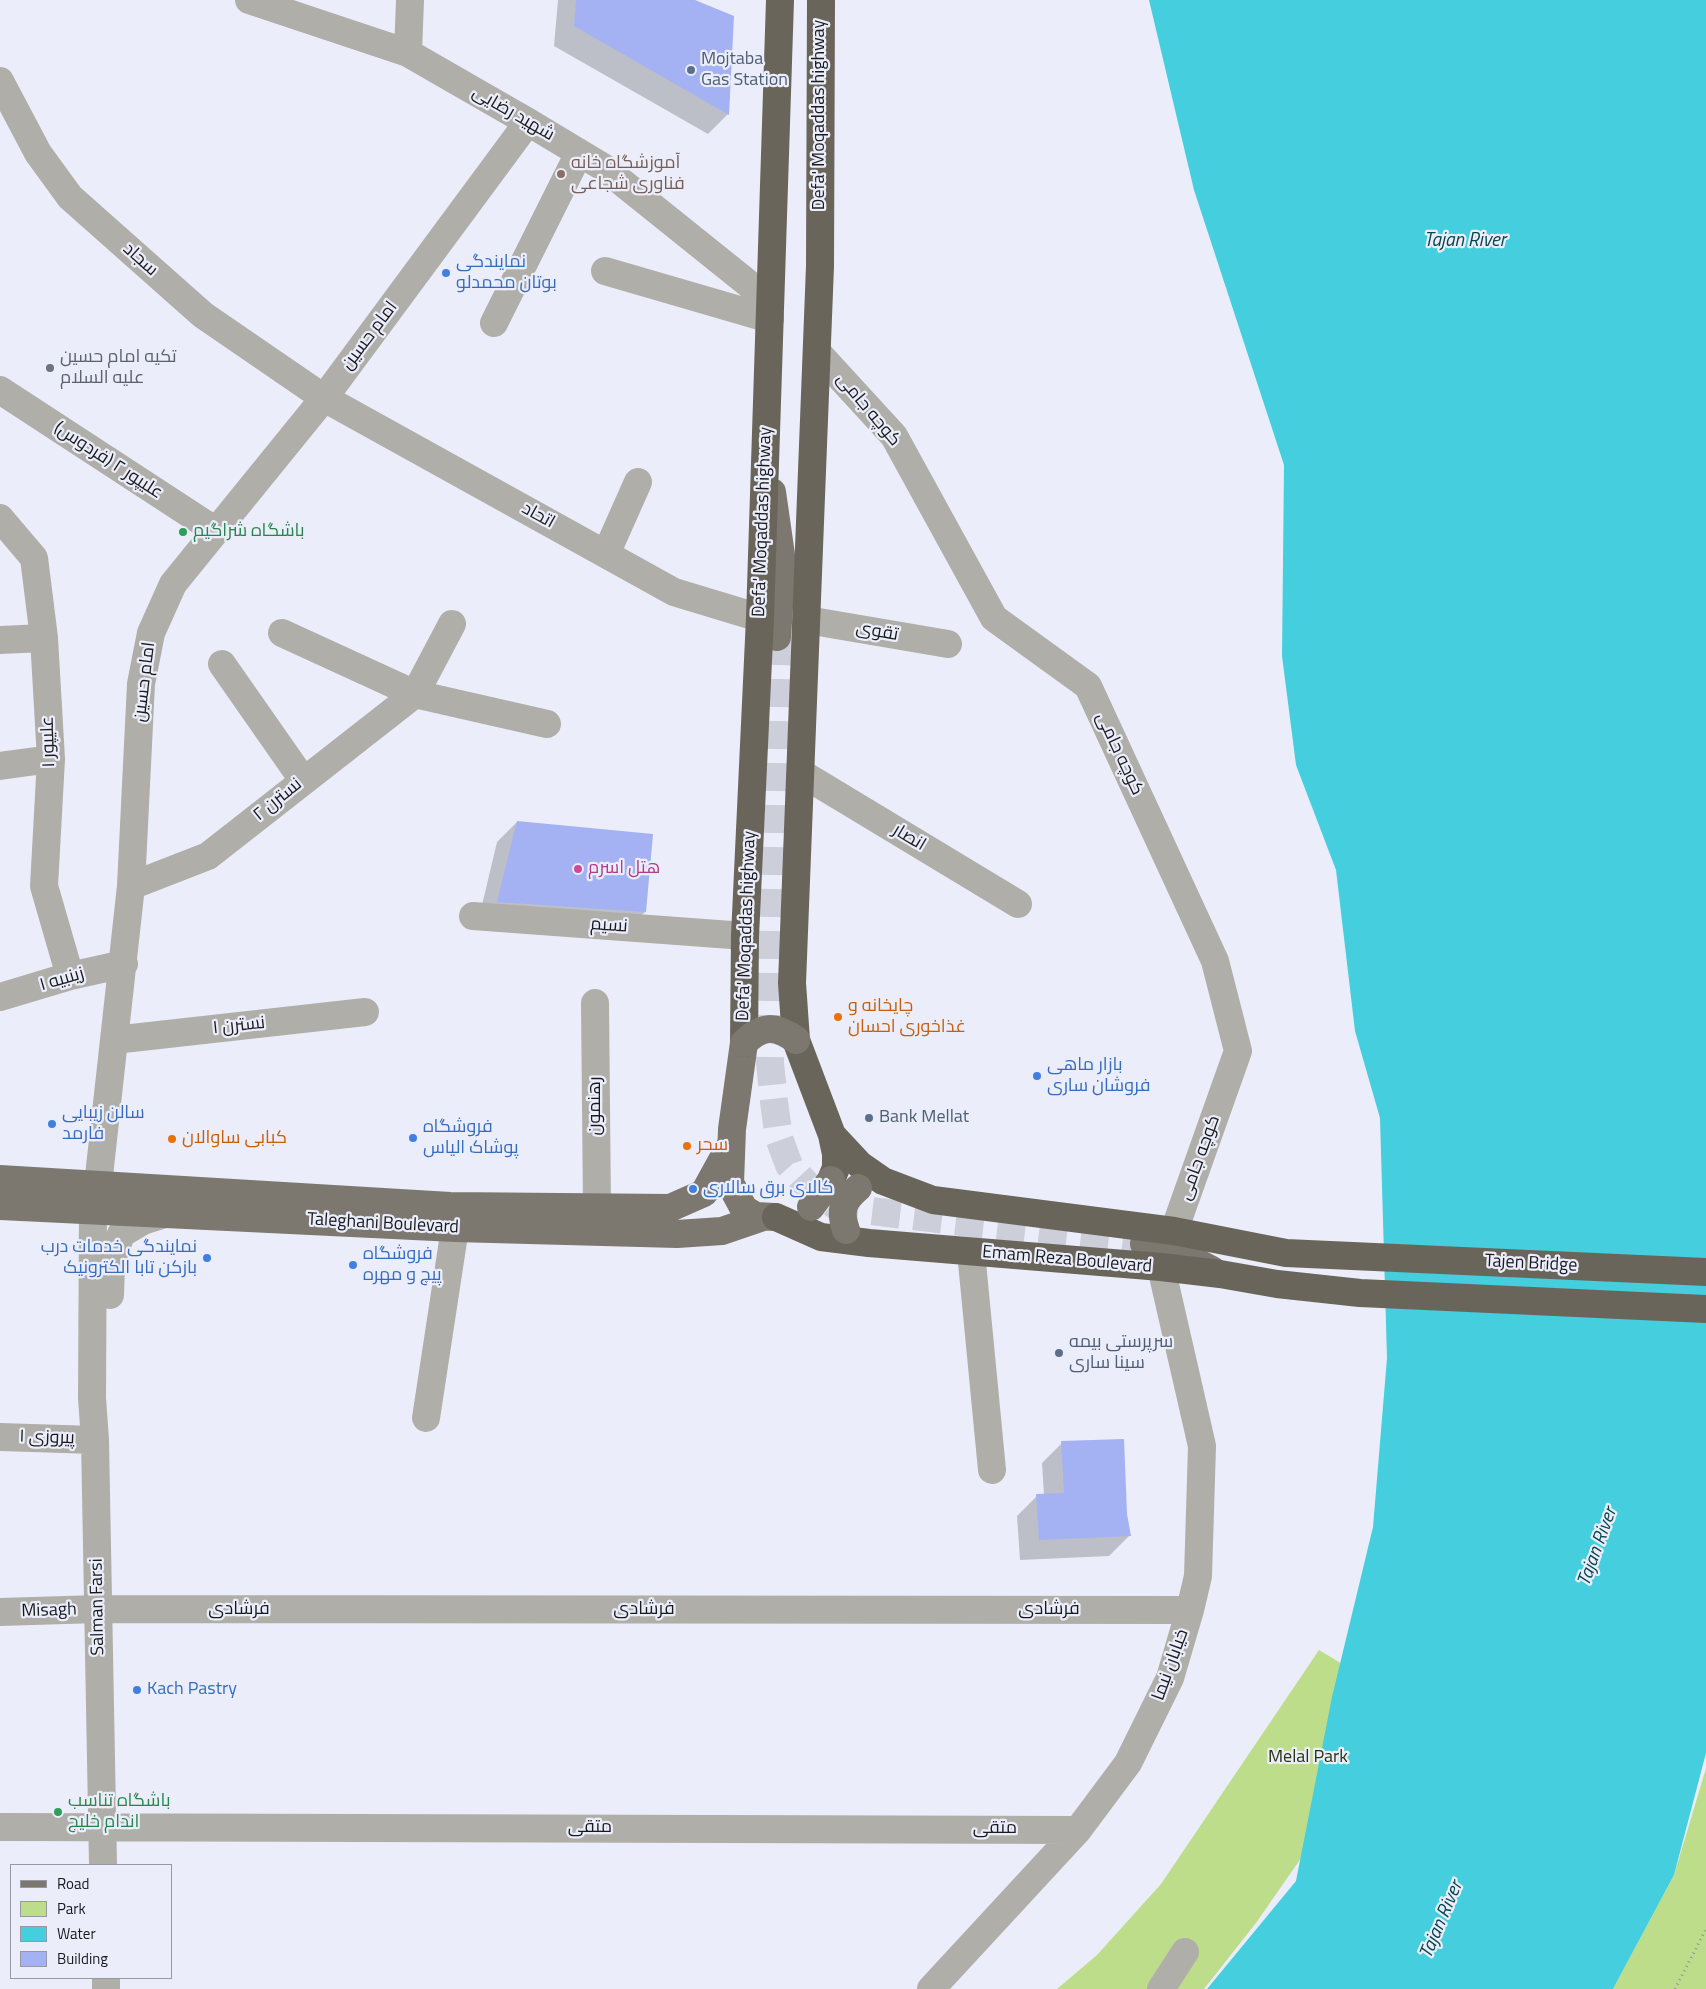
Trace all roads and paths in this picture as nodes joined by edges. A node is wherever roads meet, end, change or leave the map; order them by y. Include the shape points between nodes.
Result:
1 (249, 0) edge
2 (410, 0) edge
3 (780, 0) edge
4 (821, 0) edge
5 (408, 53) junction
6 (0, 81) edge
7 (528, 122) junction
8 (579, 152) junction
9 (605, 271) dead end
10 (770, 310) junction
11 (494, 324) dead end
12 (817, 352) junction
13 (0, 390) edge
14 (324, 398) junction
15 (638, 482) dead end
16 (0, 518) edge
17 (216, 531) junction
18 (606, 554) junction
19 (807, 620) junction
20 (452, 624) dead end
21 (768, 628) junction
22 (282, 633) dead end
23 (44, 638) junction
24 (0, 640) edge
25 (948, 644) dead end
26 (222, 664) dead end
27 (415, 694) junction
28 (547, 724) dead end
29 (51, 759) junction
30 (0, 766) edge
31 (801, 773) junction
32 (303, 780) junction
33 (131, 886) junction
34 (1018, 904) dead end
35 (472, 916) dead end
36 (745, 936) junction
37 (124, 964) junction
38 (70, 976) junction
39 (0, 997) edge
40 (595, 1003) dead end
41 (750, 1007) junction
42 (365, 1012) dead end
43 (792, 1017) junction
44 (114, 1040) junction
45 (744, 1043) junction
46 (832, 1135) junction
47 (731, 1144) junction
48 (0, 1179) edge
49 (831, 1180) joint
50 (888, 1183) junction
51 (102, 1194) junction
52 (0, 1206) edge
53 (597, 1209) junction
54 (165, 1214) junction
55 (770, 1217) junction
56 (455, 1228) junction
57 (1174, 1231) junction
58 (871, 1243) junction
59 (1144, 1244) tunnel mouth
60 (971, 1252) junction
61 (1161, 1267) junction
62 (1706, 1272) edge
63 (1220, 1274) junction
64 (1360, 1293) joint
65 (1706, 1309) edge
66 (94, 1349) junction
67 (426, 1418) dead end
68 (0, 1437) edge
69 (95, 1440) junction
70 (992, 1470) dead end
71 (98, 1610) junction
72 (1190, 1610) junction
73 (0, 1612) edge
74 (0, 1827) edge
75 (102, 1827) junction
76 (1078, 1830) junction
77 (103, 1864) edge
78 (1706, 1929) edge
79 (1185, 1952) dead end
80 (931, 1989) edge
81 (1161, 1989) edge
82 (1675, 1989) edge

1 - 5 street, شهید رضایی
2 - 5 street
3 - 10 highway, Defa' Moqaddas highway
4 - 12 highway, Defa' Moqaddas highway
5 - 7 street, شهید رضایی
6 - 14 street, سجاد via 38,153 70,197 202,315
7 - 8 street, شهید رضایی
7 - 14 street, امام حسین
8 - 10 street, شهید رضایی via 603,167
8 - 11 street
9 - 10 street
10 - 21 highway, Defa' Moqaddas highway via 765,446
12 - 19 highway, Defa' Moqaddas highway
12 - 57 street, کوچه جامی via 894,436 994,618 1088,686 1215,961 1238,1051
13 - 17 street, علیپور ۲ (فردوس)
14 - 17 street, امام حسین
14 - 18 street, اتحاد
15 - 18 street
16 - 23 street, علیپور ۱ via 34,558
17 - 33 street, امام حسین via 173,584 151,633 141,684
18 - 21 street, اتحاد via 674,592
19 - 25 street, تقوی
19 - 31 highway, Defa' Moqaddas highway
20 - 27 street
21 - 36 highway, Defa' Moqaddas highway
22 - 27 street
23 - 24 street
23 - 29 street, علیپور ۱
26 - 32 street
27 - 28 street
27 - 32 street, نسترن ۲
29 - 30 street
29 - 38 street, علیپور ۱ via 44,886
31 - 34 street, انصار
31 - 43 highway, Defa' Moqaddas highway
32 - 33 street, نسترن ۲ via 208,856
33 - 37 street, امام حسین
35 - 36 street, نسیم
36 - 41 highway, Defa' Moqaddas highway
37 - 38 street, زینبیه ۱
37 - 44 street, امام حسین
38 - 39 street, زینبیه ۱
40 - 53 street, رهنمون
41 - 43 main road via 772,1022
41 - 45 highway, Defa' Moqaddas highway
42 - 44 street, نسترن ۱
43 - 45 main road, bridge via 786,1033 770,1029 754,1034
43 - 46 highway
44 - 51 street, امام حسین
45 - 47 main road
46 - 49 highway via 837,1161
46 - 50 highway via 860,1165
47 - 53 main road, Taleghani Boulevard via 704,1193 670,1208
47 - 55 main road via 729,1176 732,1190 744,1210
48 - 51 main road, Taleghani Boulevard
49 - 55 main road, Taleghani Boulevard, bridge via 811,1207
50 - 57 highway via 933,1200
50 - 58 main road, bridge via 872,1182 846,1198 842,1217 846,1230
51 - 52 main road, Taleghani Boulevard
51 - 53 main road, Taleghani Boulevard
51 - 54 main road, Taleghani Boulevard
51 - 66 street, Salman Farsi
54 - 56 main road, Taleghani Boulevard
54 - 66 street via 121,1234 111,1264 108,1329
55 - 56 main road, Taleghani Boulevard via 722,1231 677,1234
55 - 58 highway, Emam Reza Boulevard via 821,1237
56 - 67 street
57 - 62 highway, Tajen Bridge via 1286,1253
58 - 60 highway, Emam Reza Boulevard
59 - 63 main road via 1195,1261
60 - 61 highway, Emam Reza Boulevard
60 - 70 street
61 - 63 highway, Emam Reza Boulevard
61 - 72 street, خیابان نیما via 1202,1446 1198,1576
63 - 64 highway, Emam Reza Boulevard
64 - 65 highway, Tajen Bridge
66 - 69 street, Salman Farsi via 92,1398
68 - 69 street, پیروزی ١
69 - 71 street, Salman Farsi
71 - 72 street, فرشادی
71 - 73 street, Misagh
71 - 75 street, Salman Farsi
72 - 76 street, خیابان نیما via 1170,1678 1128,1763
74 - 75 street, متقی
75 - 76 street, متقی
75 - 77 street, Salman Farsi
76 - 80 street, خیابان نیما
78 - 82 path
79 - 81 street

